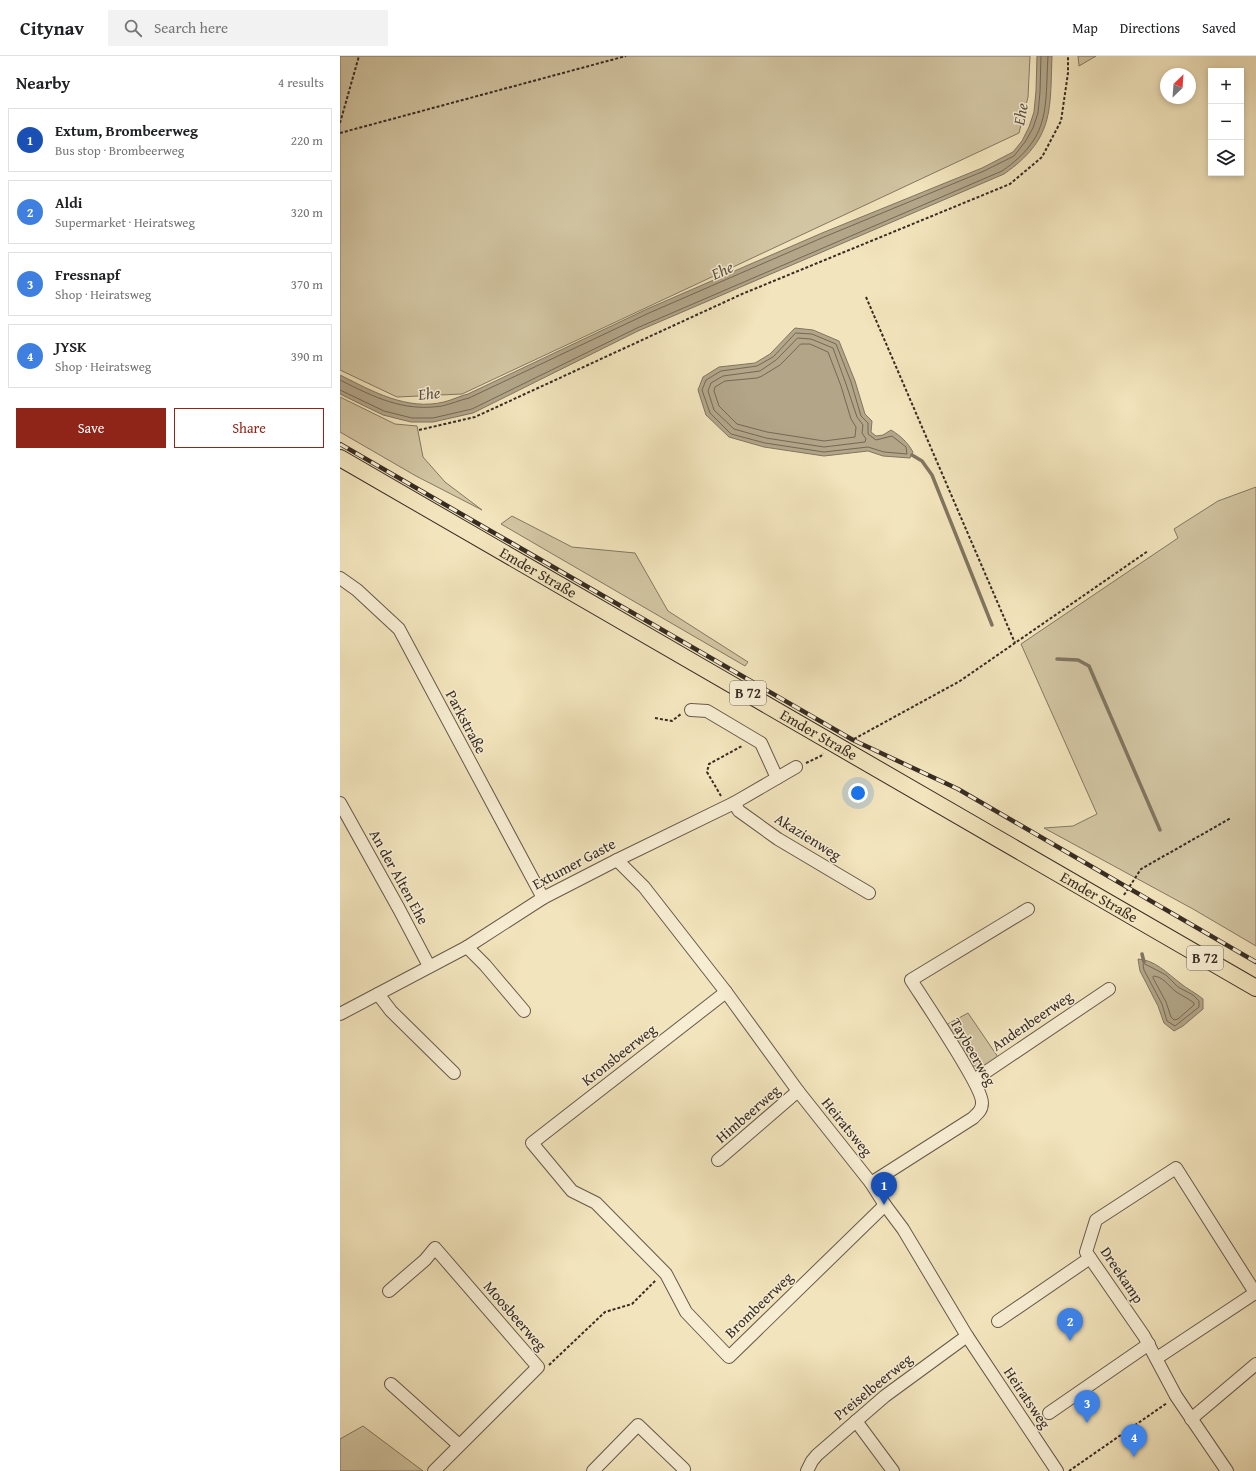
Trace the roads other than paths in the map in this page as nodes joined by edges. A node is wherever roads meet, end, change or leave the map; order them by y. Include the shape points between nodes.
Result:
1 (340, 458) edge
2 (340, 578) edge
3 (691, 710) road end
4 (796, 767) road end
5 (777, 778) junction
6 (340, 803) edge
7 (730, 804) junction
8 (617, 860) junction
9 (869, 893) dead end
10 (543, 898) junction
11 (1028, 909) dead end
12 (467, 946) junction
13 (429, 966) junction
14 (1256, 988) edge
15 (1109, 989) dead end
16 (726, 992) junction
17 (378, 994) junction
18 (524, 1011) dead end
19 (340, 1014) edge
20 (454, 1073) dead end
21 (974, 1080) junction
22 (798, 1091) junction
23 (532, 1143) joint
24 (718, 1160) dead end
25 (871, 1183) junction
26 (885, 1205) junction
27 (1090, 1258) junction
28 (389, 1291) dead end
29 (1256, 1293) edge
30 (998, 1321) dead end
31 (966, 1336) junction
32 (1149, 1344) junction
33 (1157, 1358) junction
34 (1256, 1364) edge
35 (391, 1384) dead end
36 (1050, 1413) dead end
37 (1191, 1419) junction
38 (856, 1421) junction
39 (459, 1444) junction
40 (684, 1469) dead end
41 (434, 1471) edge
42 (593, 1471) edge
43 (807, 1471) edge
44 (893, 1471) edge
45 (1056, 1471) edge
46 (1227, 1471) edge

1 - 14 main road, Emder Straße / B 72
2 - 10 street, Parkstraße via 399,629
3 - 5 street via 707,711 761,743
4 - 5 street, Extumer Gaste
5 - 7 street, Extumer Gaste
6 - 13 street, An der Alten Ehe
7 - 8 street, Extumer Gaste
7 - 9 street, Akazienweg via 778,839
8 - 10 street, Extumer Gaste
8 - 16 street, Heiratsweg via 644,887
10 - 12 street, Extumer Gaste
11 - 21 street, Taybeerweg via 911,980
12 - 13 street, Extumer Gaste
12 - 18 street
13 - 17 street, Extumer Gaste
15 - 21 street, Andenbeerweg
16 - 22 street, Heiratsweg
16 - 23 street, Kronsbeerweg
17 - 19 street, Extumer Gaste
17 - 20 street via 391,1011
21 - 25 street, Taybeerweg via 982,1101 981,1110 973,1118
22 - 24 street, Himbeerweg
22 - 25 street, Heiratsweg
23 - 26 street, Brombeerweg via 572,1192 596,1203 666,1274 686,1312 729,1357
25 - 26 street, Heiratsweg
26 - 31 street, Heiratsweg via 903,1229
27 - 29 street, Dreekamp via 1086,1252 1096,1220 1176,1168
27 - 30 street
27 - 32 street, Dreekamp
28 - 39 street, Moosbeerweg via 435,1248 538,1367
29 - 33 street
31 - 38 street, Preiselbeerweg via 885,1396
31 - 45 street, Heiratsweg
32 - 33 street, Dreekamp
32 - 36 street
33 - 37 street, Dreekamp
34 - 37 street
35 - 39 street
37 - 46 street, Dreekamp
38 - 43 street, Preiselbeerweg via 812,1461
38 - 44 street
39 - 41 street, Moosbeerweg
40 - 42 street via 638,1425

